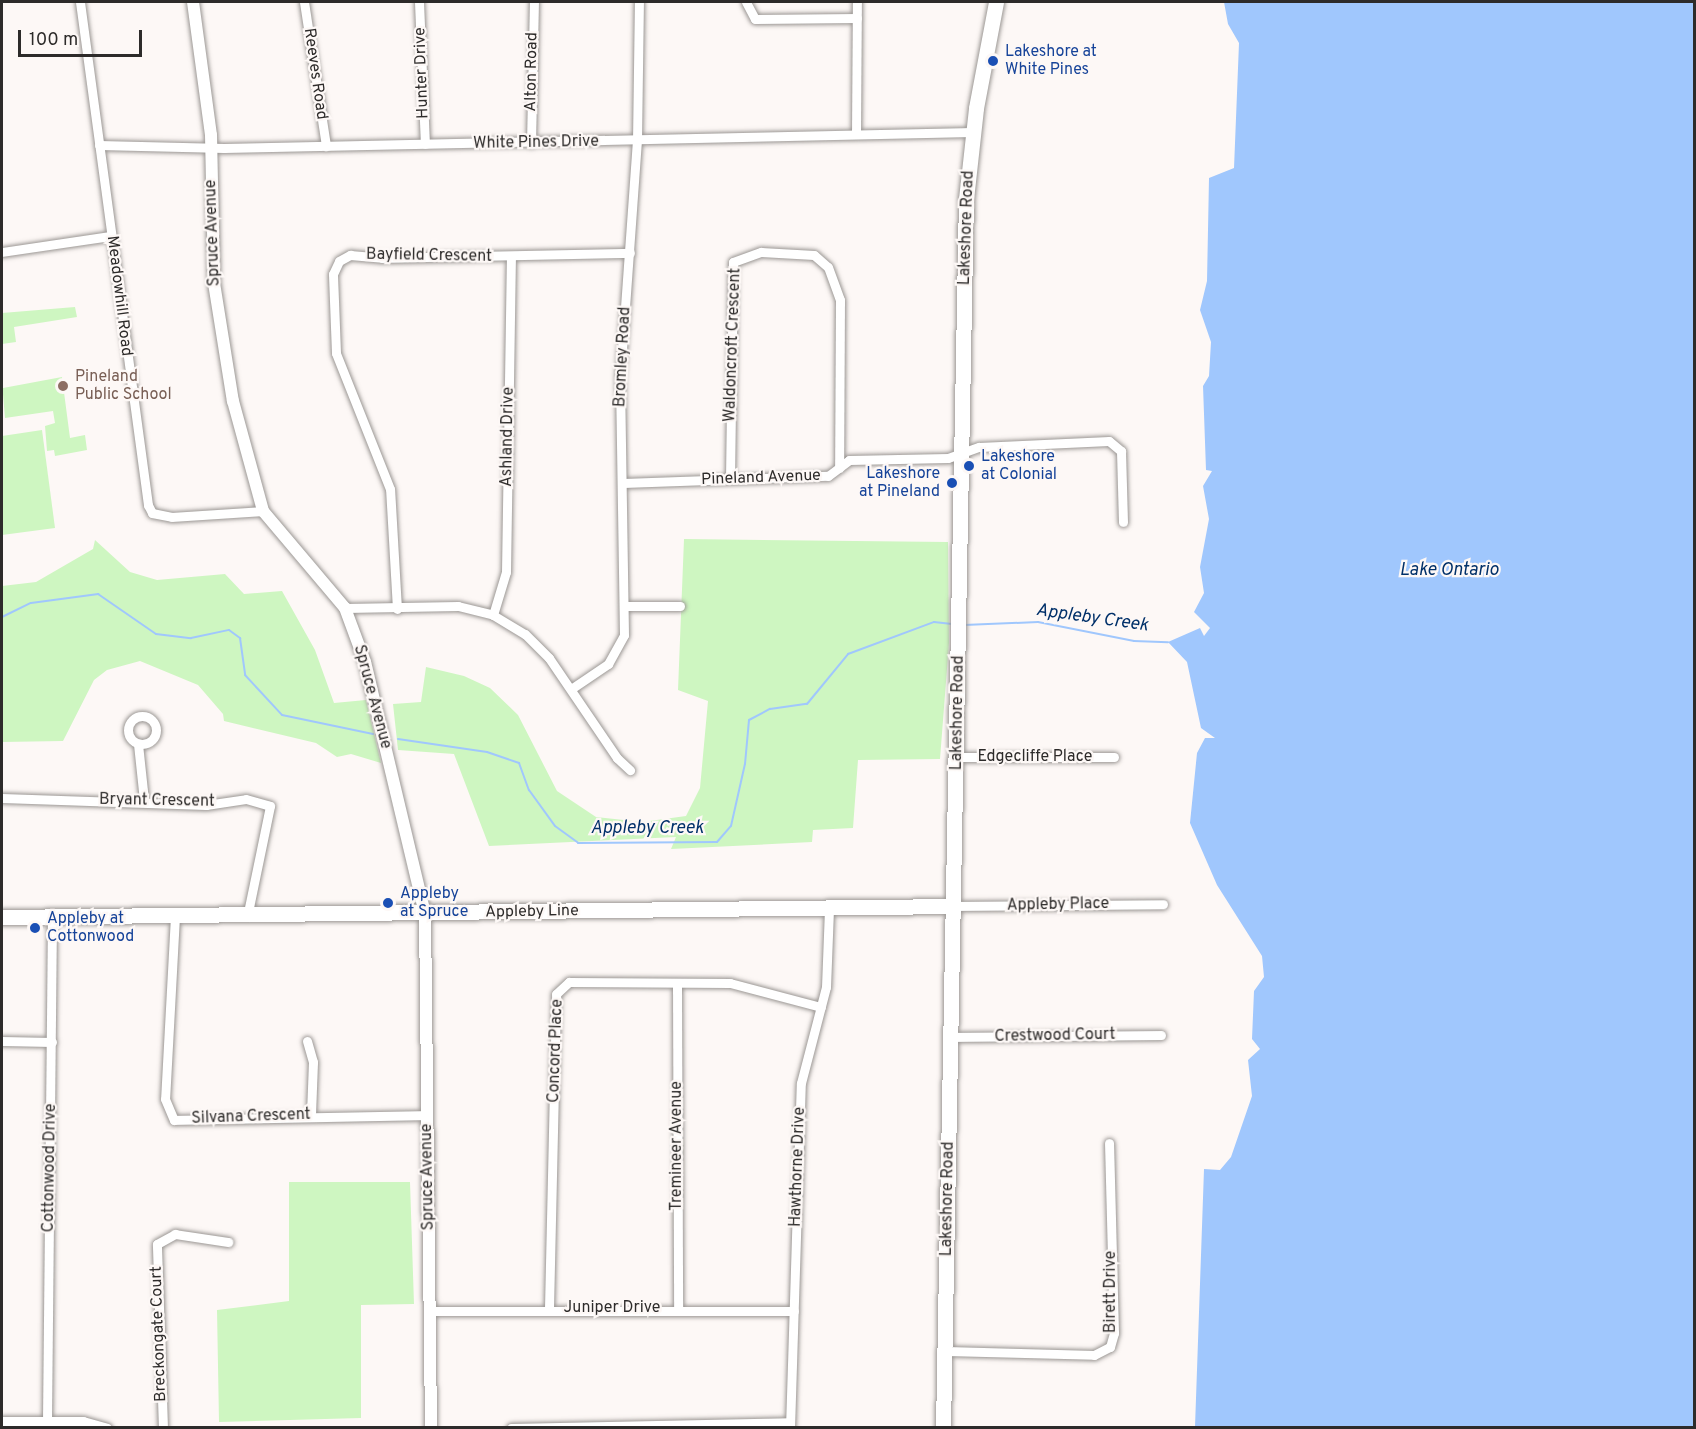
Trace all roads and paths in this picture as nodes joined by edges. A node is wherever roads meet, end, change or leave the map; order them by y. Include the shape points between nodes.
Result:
1 (80, 2) edge
2 (193, 2) edge
3 (304, 2) edge
4 (419, 2) edge
5 (534, 2) edge
6 (639, 2) edge
7 (746, 2) edge
8 (857, 2) edge
9 (996, 2) edge
10 (857, 18) junction
11 (973, 132) junction
12 (856, 134) junction
13 (637, 141) junction
14 (531, 143) junction
15 (425, 144) junction
16 (99, 145) junction
17 (326, 146) junction
18 (211, 148) junction
19 (111, 236) junction
20 (2, 252) edge
21 (630, 254) junction
22 (511, 257) junction
23 (964, 452) junction
24 (839, 468) junction
25 (730, 479) junction
26 (623, 483) junction
27 (263, 511) junction
28 (1123, 522) dead end
29 (625, 606) junction
30 (680, 606) dead end
31 (345, 608) junction
32 (397, 609) junction
33 (493, 615) junction
34 (571, 689) junction
35 (138, 744) dead end
36 (957, 757) junction
37 (1114, 758) dead end
38 (630, 770) dead end
39 (2, 798) edge
40 (144, 800) junction
41 (1163, 904) dead end
42 (954, 906) junction
43 (829, 909) junction
44 (425, 914) junction
45 (175, 916) junction
46 (2, 917) edge
47 (52, 917) junction
48 (247, 917) junction
49 (677, 984) junction
50 (821, 1007) junction
51 (1161, 1035) dead end
52 (950, 1037) junction
53 (2, 1041) edge
54 (307, 1041) dead end
55 (52, 1042) junction
56 (311, 1115) junction
57 (427, 1115) junction
58 (1109, 1143) dead end
59 (228, 1242) dead end
60 (549, 1308) junction
61 (678, 1308) junction
62 (430, 1311) junction
63 (794, 1311) junction
64 (946, 1351) junction
65 (47, 1420) junction
66 (2, 1421) edge
67 (790, 1425) edge
68 (107, 1428) edge
69 (163, 1428) edge
70 (431, 1428) edge
71 (511, 1428) edge
72 (942, 1428) edge

1 - 16 street, Meadowhill Road
2 - 18 street, Spruce Avenue
3 - 17 street, Reeves Road
4 - 15 street, Hunter Drive
5 - 14 street, Alton Road
6 - 13 street, Bromley Road
7 - 10 street via 755,19
8 - 10 street
9 - 11 main road, Lakeshore Road
10 - 12 street
11 - 12 street, White Pines Drive
11 - 23 main road, Lakeshore Road via 966,199
12 - 13 street, White Pines Drive
13 - 14 street, White Pines Drive
13 - 21 street, Bromley Road
14 - 15 street, White Pines Drive
15 - 17 street, White Pines Drive
16 - 18 street, White Pines Drive
16 - 19 street, Meadowhill Road
17 - 18 street, White Pines Drive
18 - 27 street, Spruce Avenue via 214,283 232,400
19 - 20 street
19 - 27 street, Meadowhill Road via 152,513 172,517
21 - 22 street, Bayfield Crescent
21 - 26 street, Bromley Road via 620,377
22 - 32 street, Bayfield Crescent via 350,255 339,261 333,274 336,353 390,489
22 - 33 street, Ashland Drive via 506,572
23 - 24 street, Pineland Avenue via 948,458 849,460
23 - 28 street, Pineland Avenue via 979,447 1109,441 1121,451
23 - 36 main road, Lakeshore Road
24 - 25 street, Pineland Avenue via 828,476
24 - 25 street, Waldoncroft Crescent via 840,300 828,267 814,255 761,252 733,262
25 - 26 street, Pineland Avenue
26 - 29 street, Bromley Road
27 - 31 street, Spruce Avenue
29 - 30 street
29 - 34 street, Bromley Road via 624,635 608,664
31 - 32 street
31 - 44 street, Spruce Avenue via 365,662
32 - 33 street via 458,606
33 - 34 street via 525,634
34 - 38 street via 617,758
35 - 40 street
36 - 37 street, Edgecliffe Place
36 - 42 main road, Lakeshore Road
39 - 40 street, Bryant Crescent
40 - 48 street, Bryant Crescent via 206,805 246,799 270,806
41 - 42 street, Appleby Place
42 - 43 main road, Appleby Line
42 - 52 main road, Lakeshore Road
43 - 44 main road, Appleby Line
43 - 50 street, Hawthorne Drive via 828,977
44 - 48 main road, Appleby Line
44 - 57 street, Spruce Avenue
45 - 47 main road, Appleby Line
45 - 48 main road, Appleby Line
45 - 56 street, Silvana Crescent via 167,1111 174,1120
46 - 47 main road, Appleby Line
47 - 55 street, Cottonwood Drive
49 - 50 street, Concord Place via 730,983
49 - 60 street, Concord Place via 568,982 556,994
49 - 61 street, Tremineer Avenue
50 - 63 street, Hawthorne Drive via 801,1083
51 - 52 street, Crestwood Court
52 - 64 main road, Lakeshore Road
53 - 55 street
54 - 56 street via 313,1062
55 - 65 street, Cottonwood Drive
56 - 57 street, Silvana Crescent
57 - 62 street, Spruce Avenue
58 - 64 street, Birett Drive via 1114,1333 1110,1347 1094,1355
59 - 69 street, Breckongate Court via 175,1234 157,1244
60 - 61 street, Juniper Drive
60 - 62 street, Juniper Drive
61 - 63 street, Juniper Drive
62 - 70 street, Spruce Avenue
63 - 67 street, Hawthorne Drive
64 - 72 main road, Lakeshore Road
65 - 66 street
65 - 68 street via 83,1420
67 - 71 street

